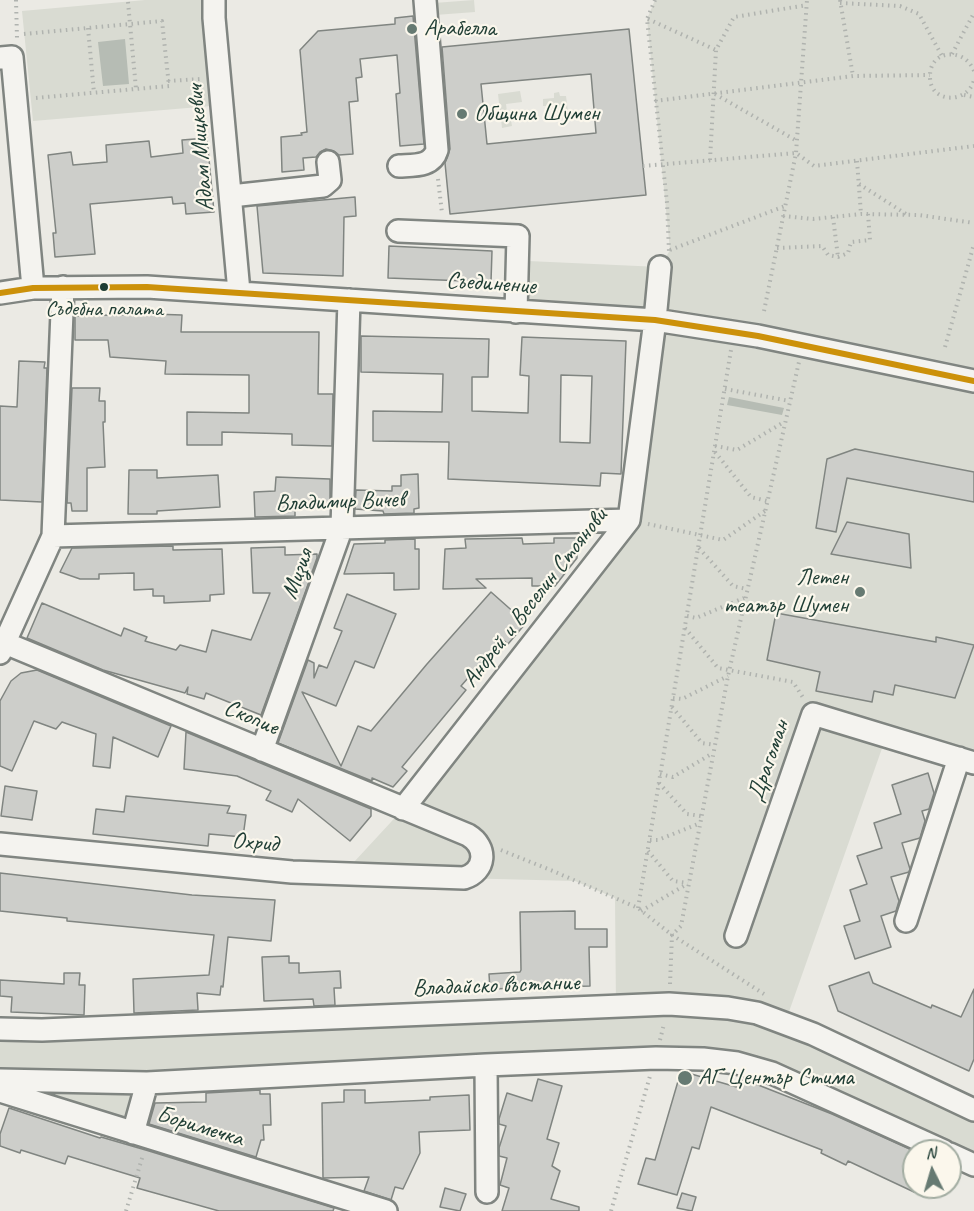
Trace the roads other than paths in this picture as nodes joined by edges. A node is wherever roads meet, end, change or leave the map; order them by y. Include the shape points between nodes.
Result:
1 (214, 0) edge
2 (425, 0) edge
3 (6, 58) edge
4 (328, 162) dead end
5 (399, 166) dead end
6 (231, 196) junction
7 (398, 231) dead end
8 (665, 258) road end
9 (63, 287) junction
10 (33, 288) junction
11 (239, 292) junction
12 (0, 293) edge
13 (349, 300) junction
14 (516, 312) junction
15 (655, 320) junction
16 (974, 381) edge
17 (629, 520) junction
18 (342, 527) junction
19 (53, 536) junction
20 (2, 646) edge
21 (262, 750) junction
22 (967, 761) edge
23 (403, 809) junction
24 (0, 844) edge
25 (480, 845) joint
26 (906, 921) dead end
27 (735, 936) dead end
28 (0, 1029) edge
29 (486, 1065) junction
30 (0, 1080) edge
31 (147, 1083) junction
32 (0, 1091) edge
33 (974, 1110) edge
34 (140, 1135) junction
35 (917, 1139) edge
36 (487, 1192) dead end
37 (386, 1211) edge

1 - 6 street, Адам Мицкевич
2 - 5 street via 437,150 428,164
3 - 10 street via 16,99
4 - 6 street via 330,180 322,186
6 - 11 street, Адам Мицкевич
7 - 14 street via 518,236
8 - 15 street, Андрей и Веселин Стоянови
9 - 10 street, Съединение
9 - 11 street, Съединение
9 - 19 street
10 - 12 street, Съединение
11 - 13 street, Съединение
13 - 14 street, Съединение
13 - 18 street, Мизия
14 - 15 street, Съединение
15 - 16 street, Съединение via 803,345
15 - 17 street, Андрей и Веселин Стоянови
17 - 18 street, Владимир Вичев
17 - 23 street, Андрей и Веселин Стоянови
18 - 19 street, Владимир Вичев
18 - 21 street, Мизия
19 - 20 street
20 - 21 street, Скопие
21 - 23 street, Скопие
22 - 26 street, Драгоман
22 - 27 street, Драгоман via 813,714
23 - 25 street, Скопие via 468,836
24 - 25 street, Охрид via 292,872 464,878 480,866
28 - 33 street, Владайско въстание via 669,1004 728,1008 757,1013 813,1034
29 - 31 street
29 - 35 street via 656,1058 737,1063 772,1074
29 - 36 street
30 - 31 street
31 - 34 street
32 - 34 street, Боримечка
34 - 37 street, Боримечка

